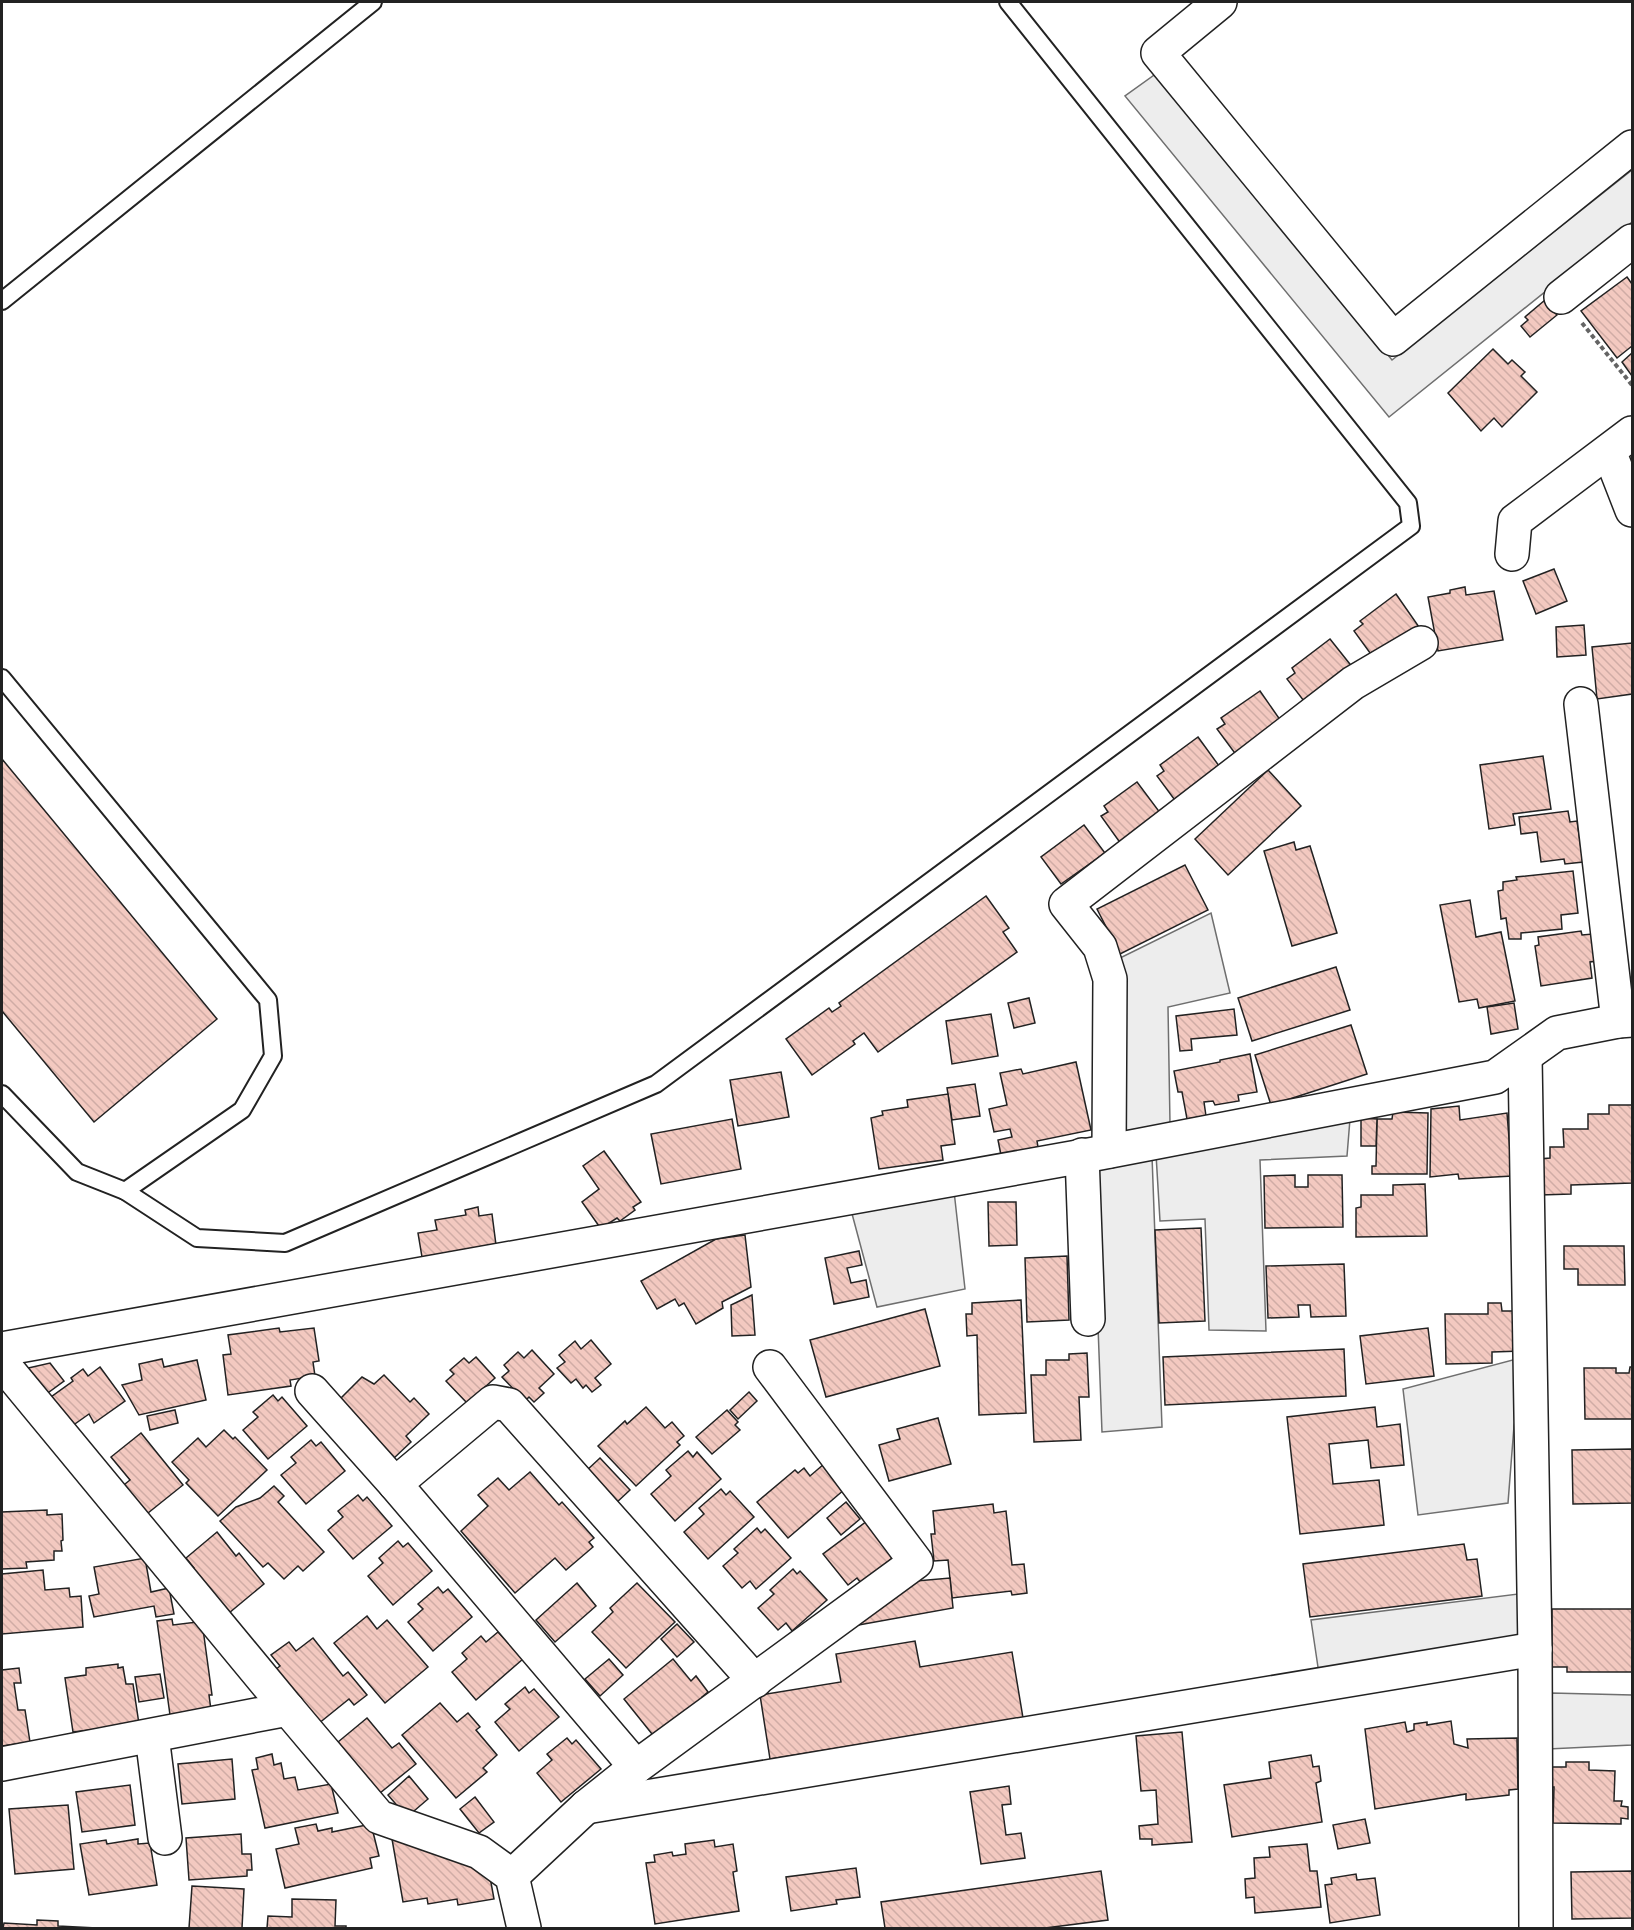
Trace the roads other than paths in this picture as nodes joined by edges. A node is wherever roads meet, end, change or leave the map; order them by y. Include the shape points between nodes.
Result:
1 (374, 2) edge
2 (1008, 2) edge
3 (1220, 2) edge
4 (1632, 147) edge
5 (1632, 241) edge
6 (1561, 297) road end
7 (2, 301) edge
8 (1621, 442) edge
9 (1632, 510) edge
10 (1512, 554) dead end
11 (1421, 643) dead end
12 (2, 678) edge
13 (1581, 704) dead end
14 (1625, 1020) edge
15 (1525, 1057) junction
16 (2, 1094) edge
17 (1096, 1153) junction
18 (125, 1191) junction
19 (1088, 1319) dead end
20 (2, 1349) edge
21 (2, 1363) edge
22 (770, 1367) dead end
23 (312, 1391) dead end
24 (395, 1484) junction
25 (1535, 1649) junction
26 (755, 1681) junction
27 (288, 1708) junction
28 (152, 1736) junction
29 (2, 1764) edge
30 (636, 1767) junction
31 (586, 1807) junction
32 (165, 1838) dead end
33 (512, 1876) junction
34 (524, 1929) edge
35 (1536, 1929) edge

1 - 7 lane
2 - 18 lane via 1408,503 1411,526 656,1084 285,1243 197,1238
3 - 4 street via 1158,52 1393,339
5 - 6 street
8 - 9 street
8 - 10 street via 1515,521
11 - 17 street via 1353,683 1066,904 1100,947 1110,979
12 - 18 lane via 268,1000 273,1056 242,1110
13 - 14 street
14 - 15 street via 1557,1034
15 - 17 street via 1495,1077
15 - 25 street
16 - 18 lane via 77,1172
17 - 19 street
17 - 20 street
21 - 27 street
22 - 26 street via 916,1562
23 - 24 street
24 - 26 street via 493,1402 509,1405
24 - 30 street
25 - 31 street
25 - 35 street
26 - 30 street
27 - 28 street
27 - 33 street via 379,1817 479,1852
28 - 29 street
28 - 32 street
30 - 31 street
31 - 33 street
33 - 34 street

